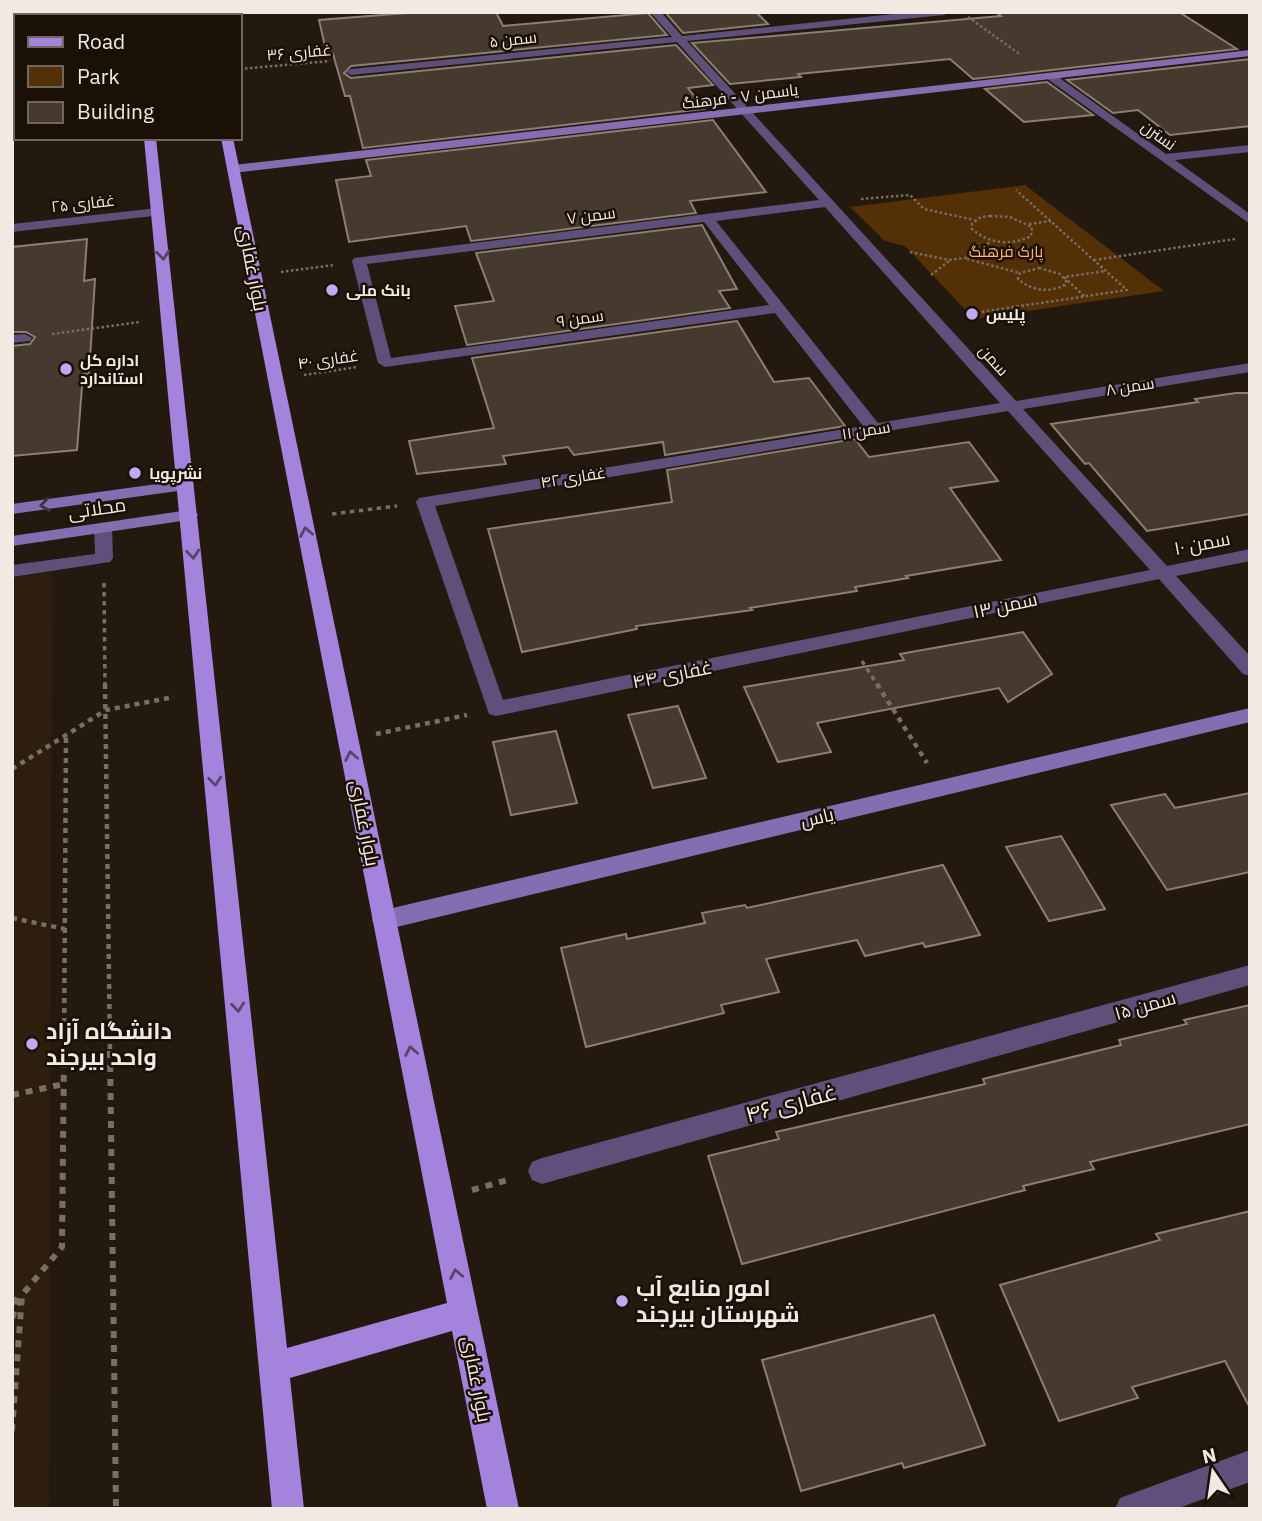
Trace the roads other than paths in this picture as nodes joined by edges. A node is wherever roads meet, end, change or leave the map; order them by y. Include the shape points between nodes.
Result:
1 (655, 12) edge
2 (944, 12) edge
3 (679, 38) junction
4 (1250, 53) edge
5 (351, 72) road end
6 (1050, 76) junction
7 (745, 111) junction
8 (150, 140) edge
9 (227, 140) edge
10 (1250, 148) edge
11 (1164, 158) junction
12 (233, 169) junction
13 (827, 203) junction
14 (158, 212) junction
15 (708, 218) junction
16 (1250, 220) edge
17 (12, 228) edge
18 (779, 308) junction
19 (385, 363) joint
20 (1250, 367) edge
21 (1011, 405) junction
22 (874, 429) junction
23 (721, 453) joint
24 (186, 485) junction
25 (12, 509) edge
26 (189, 515) junction
27 (103, 528) junction
28 (12, 541) edge
29 (1250, 555) edge
30 (12, 571) edge
31 (1162, 572) junction
32 (848, 638) joint
33 (1250, 669) edge
34 (496, 709) joint
35 (1250, 715) edge
36 (384, 920) junction
37 (1250, 975) edge
38 (1040, 1035) joint
39 (542, 1171) road end
40 (464, 1313) junction
41 (274, 1367) junction
42 (1250, 1466) edge
43 (288, 1509) edge
44 (503, 1509) edge
45 (1131, 1509) edge

1 - 3 street, سمن
2 - 3 street, سمن ۵
3 - 5 street, سمن ۵
3 - 7 street, سمن
4 - 6 street, یاسمن ۷ - فرهنگ
6 - 7 street, یاسمن ۷ - فرهنگ
6 - 11 street, نسترن
7 - 12 street, یاسمن ۷ - فرهنگ
7 - 13 street, سمن
8 - 14 main road
9 - 12 main road, بلوار غفاری
10 - 11 street
11 - 16 street, نسترن
36 -> 12 main road, بلوار غفاری
13 - 15 street, سمن ۷
13 - 21 street, سمن
14 - 17 street, غفاری ۲۵
14 -> 24 main road
15 - 18 street
15 - 19 street, سمن ۷ via 359,261
18 - 19 street, سمن ۹
18 - 22 street
20 - 21 street, سمن ۸
21 - 22 street, سمن ۱۱
21 - 31 street, سمن
22 - 23 street, سمن ۱۱
23 - 34 street, غفاری ۴۲ via 425,502
24 -> 25 street, محلاتی
24 - 26 main road
26 - 27 street, محلاتی
26 -> 41 main road
27 - 28 street, محلاتی
27 - 30 street via 104,558
29 - 31 street, سمن ۱۰
31 - 32 street, سمن ۱۳
31 - 33 street, سمن
32 - 34 street, غفاری ۴۴
35 - 36 street, یاس
40 -> 36 main road, بلوار غفاری
37 - 38 street, سمن ۱۵
38 - 39 street, غفاری ۴۶
40 - 41 main road
40 - 44 main road, بلوار غفاری
41 - 43 main road
42 - 45 street

